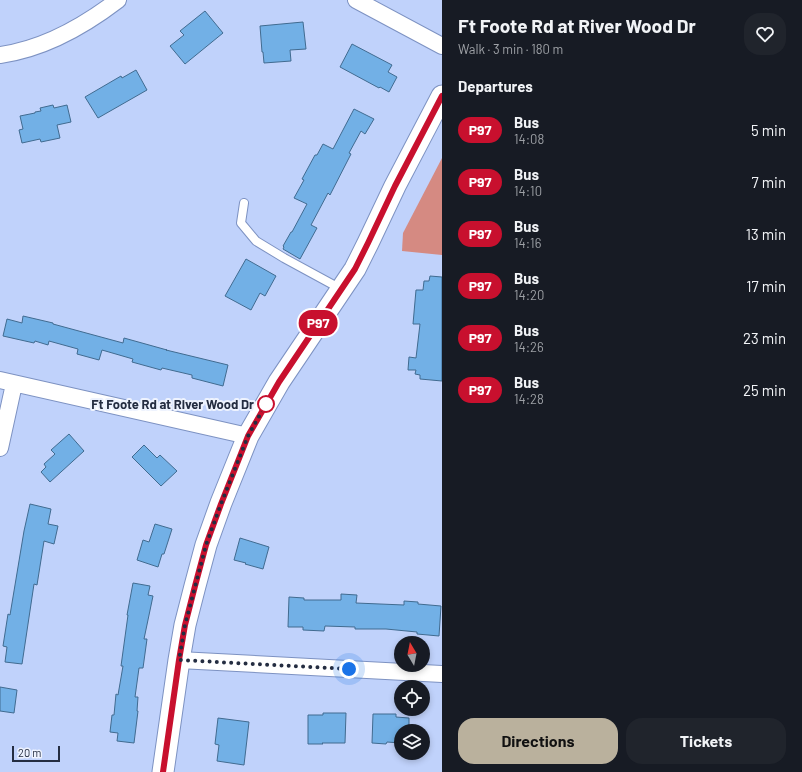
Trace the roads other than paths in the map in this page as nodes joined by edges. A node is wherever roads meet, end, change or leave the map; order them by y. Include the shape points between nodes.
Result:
1 (118, 0) edge
2 (356, 0) edge
3 (442, 46) edge
4 (0, 55) edge
5 (442, 96) edge
6 (244, 203) dead end
7 (341, 289) junction
8 (7, 382) edge
9 (248, 436) junction
10 (0, 448) edge
11 (179, 660) junction
12 (442, 674) edge
13 (163, 772) edge

1 - 4 street via 83,24 40,46
2 - 3 street
5 - 7 street via 355,269
6 - 7 lane via 241,223 256,241
7 - 9 street via 279,382
8 - 9 street
8 - 10 street
9 - 11 street via 206,545 185,625
11 - 12 street
11 - 13 street

